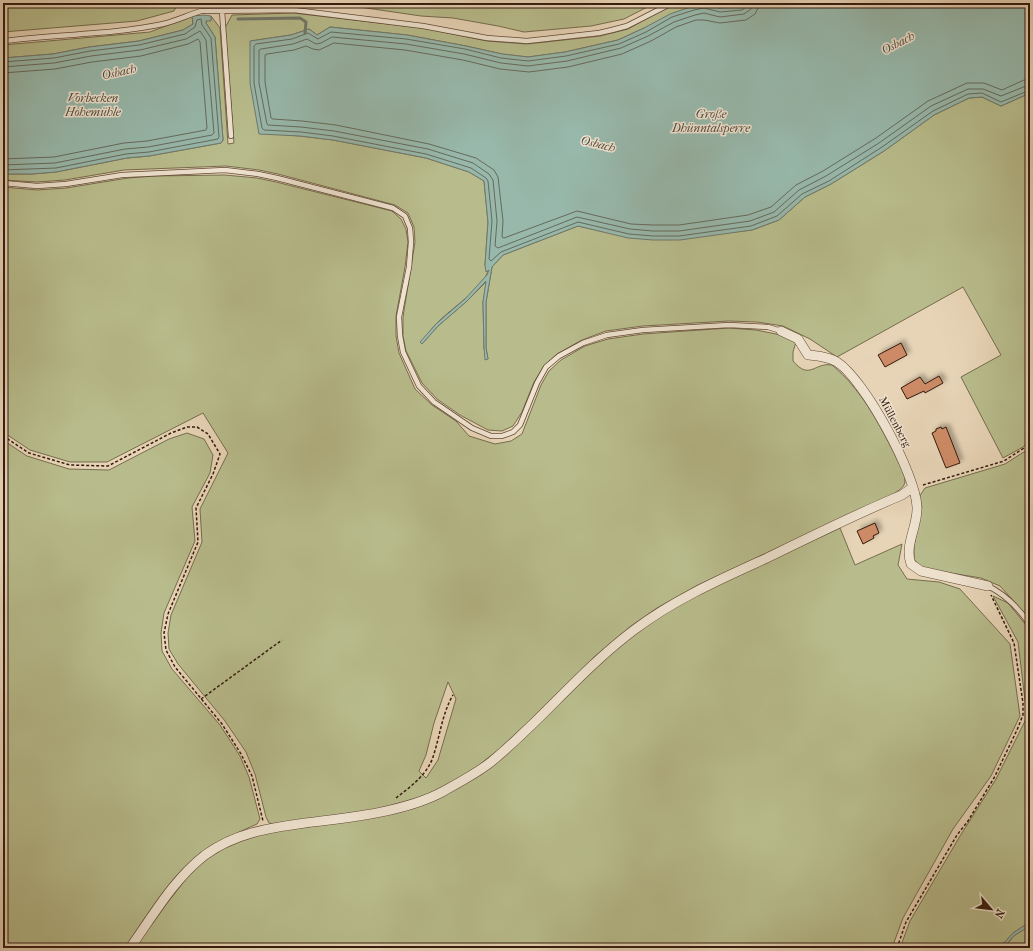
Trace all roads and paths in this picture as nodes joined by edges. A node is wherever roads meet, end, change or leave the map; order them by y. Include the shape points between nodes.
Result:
1 (672, 3) edge
2 (222, 11) junction
3 (3, 42) edge
4 (231, 136) dead end
5 (3, 184) edge
6 (781, 331) joint
7 (3, 436) edge
8 (1030, 444) edge
9 (913, 487) junction
10 (988, 586) junction
11 (1030, 624) edge
12 (282, 640) dead end
13 (453, 695) dead end
14 (200, 699) junction
15 (396, 798) dead end
16 (265, 829) junction
17 (130, 948) edge
18 (897, 948) edge

1 - 2 lane via 627,26 612,30 527,41 494,39 424,26 294,10
2 - 3 lane via 201,11 164,24 138,28
2 - 4 lane
5 - 6 lane via 37,186 66,184 122,174 225,170 277,178 393,208 405,216 410,228 411,242 409,267 399,316 403,352 418,386 434,402 472,428 491,436 513,432 520,425 546,367 559,356 583,343 607,335 658,329 729,325 756,326
6 - 9 street, Müllenberg via 798,339 808,355 838,363 857,382 882,420
7 - 14 path via 29,453 70,465 108,466 187,427 197,427 208,434 220,454 196,508 198,542 168,614 164,633 166,650
8 - 9 path via 1004,461
9 - 10 street, Müllenberg via 918,508 909,552 911,564 921,572
9 - 16 street via 902,495 690,594 652,616 597,660 491,762 442,792 402,807 356,817
10 - 11 lane via 1010,600
10 - 18 path via 1014,643 1023,716 994,778 906,922
12 - 14 path
13 - 15 path via 444,712 432,758 422,776
14 - 16 path via 222,724 241,754 252,776
16 - 17 street via 247,833 224,843 186,872

